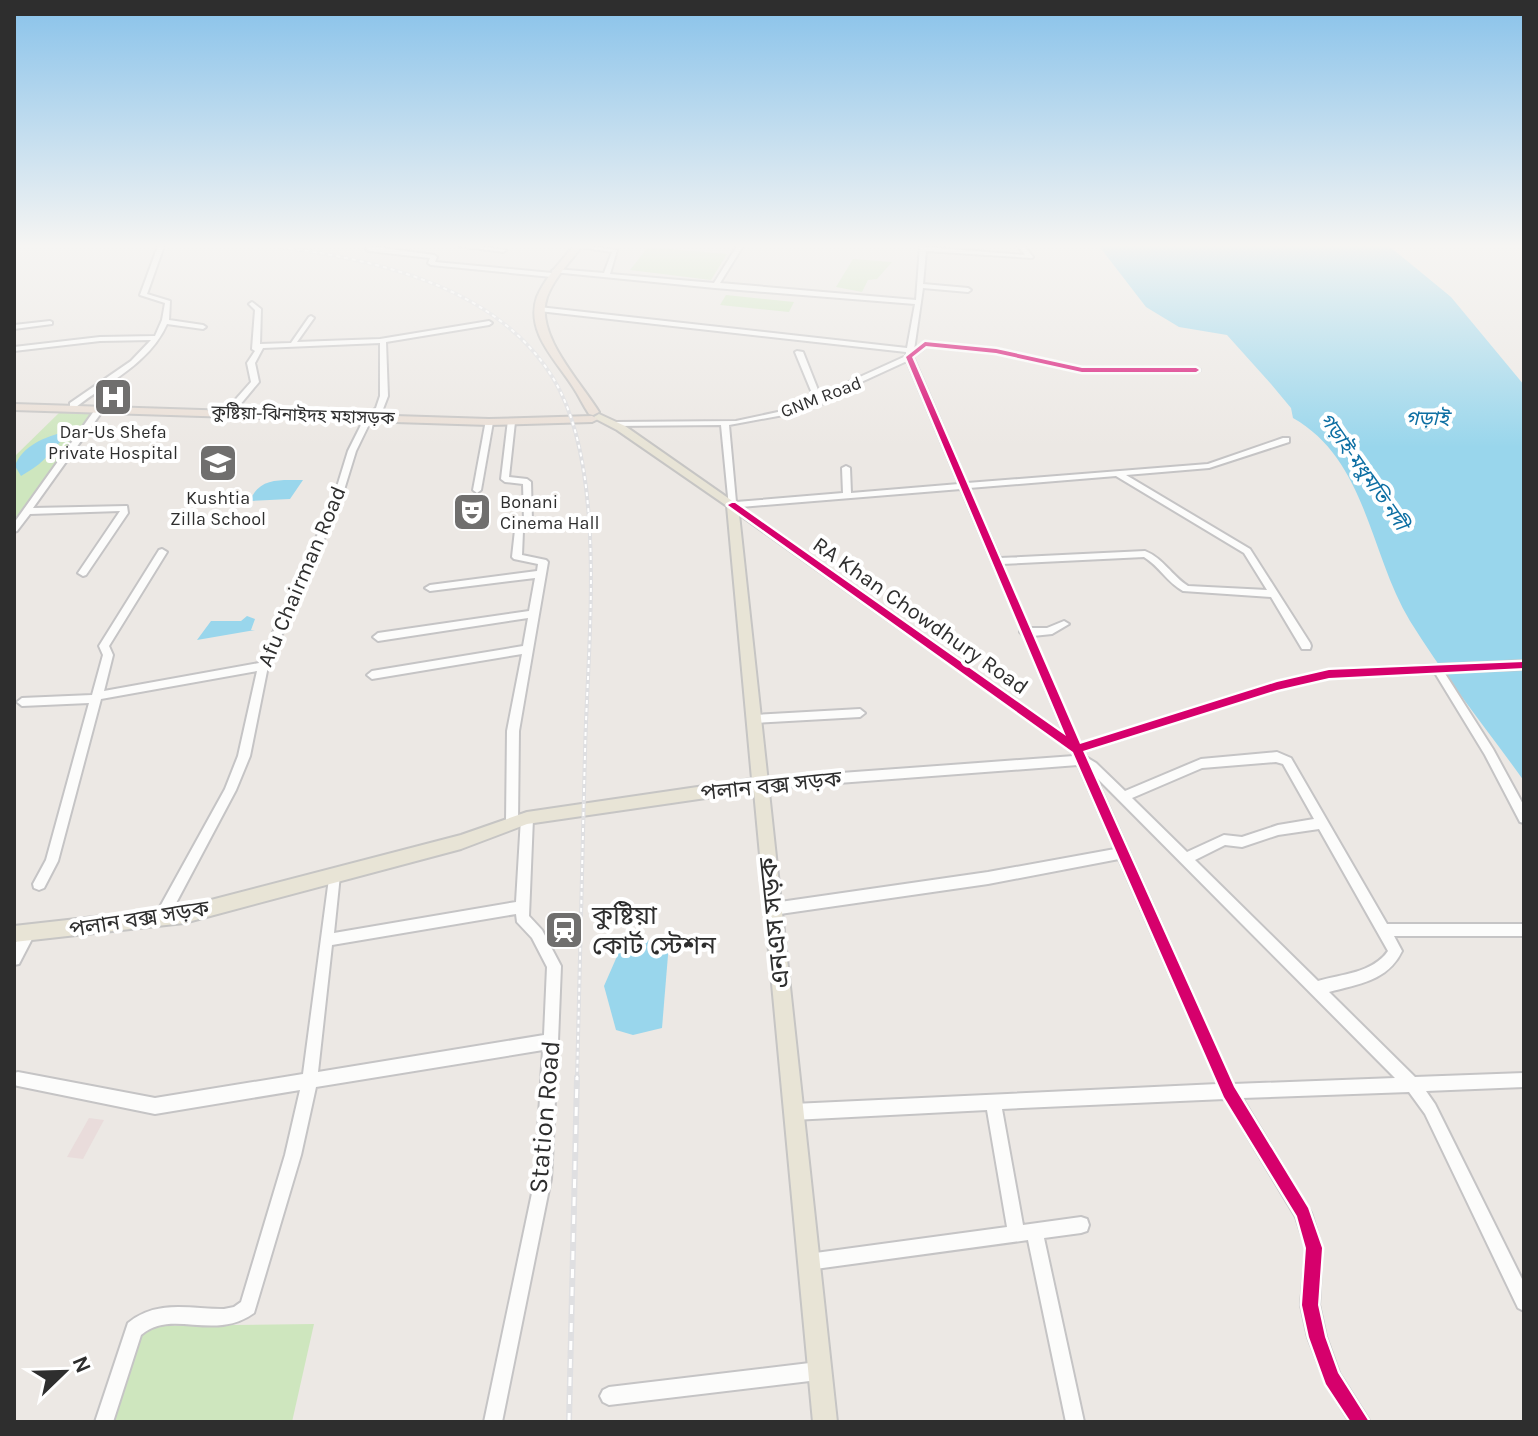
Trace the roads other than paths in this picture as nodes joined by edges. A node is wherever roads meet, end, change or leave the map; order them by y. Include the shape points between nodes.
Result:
1 (166, 313) edge
2 (258, 313) edge
3 (540, 313) edge
4 (578, 313) edge
5 (619, 313) edge
6 (917, 313) edge
7 (617, 317) junction
8 (311, 318) dead end
9 (165, 322) junction
10 (50, 323) dead end
11 (489, 323) dead end
12 (14, 327) edge
13 (203, 327) dead end
14 (157, 338) junction
15 (383, 341) junction
16 (294, 342) junction
17 (14, 349) edge
18 (256, 349) junction
19 (799, 352) dead end
20 (910, 354) junction
21 (1196, 370) dead end
22 (819, 402) junction
23 (14, 405) edge
24 (73, 405) junction
25 (52, 406) junction
26 (101, 408) junction
27 (174, 410) junction
28 (231, 410) junction
29 (372, 415) junction
30 (593, 416) junction
31 (461, 418) junction
32 (532, 420) junction
33 (489, 422) junction
34 (511, 422) junction
35 (725, 423) junction
36 (615, 424) junction
37 (1286, 440) dead end
38 (846, 468) dead end
39 (1117, 474) junction
40 (966, 487) junction
41 (477, 490) dead end
42 (847, 495) junction
43 (732, 505) junction
44 (27, 511) junction
45 (14, 529) edge
46 (162, 552) dead end
47 (996, 561) junction
48 (83, 573) dead end
49 (541, 574) junction
50 (430, 588) dead end
51 (1275, 594) junction
52 (533, 614) junction
53 (1064, 624) dead end
54 (1025, 632) junction
55 (378, 637) dead end
56 (1306, 646) dead end
57 (528, 649) junction
58 (1524, 665) edge
59 (263, 666) junction
60 (1440, 674) dead end
61 (372, 675) dead end
62 (96, 698) junction
63 (22, 702) dead end
64 (860, 713) dead end
65 (753, 719) junction
66 (1080, 755) junction
67 (760, 784) junction
68 (1123, 797) junction
69 (1524, 818) edge
70 (520, 820) junction
71 (1322, 823) junction
72 (1121, 853) junction
73 (1184, 859) junction
74 (334, 875) junction
75 (39, 884) dead end
76 (522, 907) junction
77 (773, 909) junction
78 (161, 918) junction
79 (1383, 930) junction
80 (1524, 930) edge
81 (21, 934) edge
82 (327, 940) junction
83 (14, 959) edge
84 (1315, 989) junction
85 (551, 1041) junction
86 (18, 1079) dead end
87 (310, 1080) junction
88 (1524, 1080) edge
89 (1412, 1084) junction
90 (1229, 1092) junction
91 (993, 1102) junction
92 (793, 1112) junction
93 (1081, 1225) dead end
94 (1025, 1232) junction
95 (808, 1262) junction
96 (1524, 1302) edge
97 (818, 1371) junction
98 (609, 1396) dead end
99 (104, 1422) edge
100 (493, 1422) edge
101 (825, 1422) edge
102 (1075, 1422) edge
103 (1361, 1422) edge

1 - 9 street
2 - 18 street
3 - 30 highway via 550,352
4 - 7 street
5 - 7 street
6 - 20 street
7 - 20 street
8 - 16 street
9 - 13 street
9 - 14 street
10 - 12 street
11 - 15 street
14 - 17 street
14 - 24 street via 146,352
15 - 16 street
15 - 29 street, Afu Chairman Road via 384,396
16 - 18 street
18 - 28 street via 251,363 255,382
19 - 22 street
20 - 21 street via 925,344 996,351 1082,370
20 - 22 street, GNM Road
20 - 40 street
22 - 35 street, GNM Road
23 - 25 highway, কুষ্টিয়া-ঝিনাইদহ মহাসড়ক
24 - 25 highway, কুষ্টিয়া-ঝিনাইদহ মহাসড়ক
24 - 26 highway, কুষ্টিয়া-ঝিনাইদহ মহাসড়ক
25 - 26 highway, কুষ্টিয়া-ঝিনাইদহ মহাসড়ক
26 - 27 highway, কুষ্টিয়া-ঝিনাইদহ মহাসড়ক
26 - 44 street
27 - 28 highway, কুষ্টিয়া-ঝিনাইদহ মহাসড়ক
27 - 29 highway, কুষ্টিয়া-ঝিনাইদহ মহাসড়ক
28 - 29 highway, কুষ্টিয়া-ঝিনাইদহ মহাসড়ক
29 - 31 highway, কুষ্টিয়া-ঝিনাইদহ মহাসড়ক
29 - 59 street, Afu Chairman Road via 352,451
30 - 32 highway, কুষ্টিয়া-ঝিনাইদহ মহাসড়ক
30 - 36 main road, RA Khan Chowdhury Road
31 - 32 highway, কুষ্টিয়া-ঝিনাইদহ মহাসড়ক
31 - 33 highway, কুষ্টিয়া-ঝিনাইদহ মহাসড়ক
32 - 34 highway, কুষ্টিয়া-ঝিনাইদহ মহাসড়ক
33 - 34 highway, কুষ্টিয়া-ঝিনাইদহ মহাসড়ক
33 - 41 street
34 - 49 street via 505,479 527,482 528,521 519,530 517,557 542,560
35 - 36 street, GNM Road
35 - 43 street, এনএস সড়ক
36 - 43 main road, RA Khan Chowdhury Road
37 - 39 street via 1209,466
38 - 42 street
39 - 40 street
39 - 51 street via 1247,551
40 - 42 street
40 - 47 street
42 - 43 street
43 - 65 main road, এনএস সড়ক
43 - 66 street, RA Khan Chowdhury Road
44 - 45 street
44 - 48 street via 124,508
46 - 62 street via 104,646 108,655
47 - 51 street via 1145,554 1186,589
47 - 54 street
49 - 50 street
49 - 52 street
51 - 56 street
52 - 55 street
52 - 57 street
53 - 54 street via 1048,632
54 - 66 street
57 - 61 street
57 - 70 street via 511,752
58 - 66 street, পলান বক্স সড়ক via 1329,674 1277,686
59 - 62 street
59 - 78 street, Afu Chairman Road via 244,756
60 - 69 street
62 - 63 street
62 - 75 street via 52,861
64 - 65 street
65 - 67 main road, এনএস সড়ক
66 - 67 street, পলান বক্স সড়ক
66 - 68 street
66 - 72 street
67 - 70 main road, পলান বক্স সড়ক
67 - 77 main road, এনএস সড়ক
68 - 71 street via 1201,764 1277,757 1287,761
68 - 73 street
70 - 74 main road, পলান বক্স সড়ক via 461,842
70 - 76 street
71 - 73 street via 1242,842 1224,840
71 - 79 street
72 - 77 street
72 - 90 street
73 - 84 street
74 - 78 main road, পলান বক্স সড়ক
74 - 82 street
76 - 82 street
76 - 85 street, Station Road via 522,918 554,966
77 - 92 main road, এনএস সড়ক
78 - 81 main road, পলান বক্স সড়ক
79 - 80 street
79 - 84 street via 1394,957 1372,973
81 - 83 street
82 - 87 street
84 - 89 street
85 - 87 street
85 - 100 street, Station Road via 543,1179
86 - 87 street via 155,1106
87 - 99 street via 248,1307 234,1317 156,1317 139,1322
88 - 89 street
89 - 90 street
89 - 96 street via 1430,1109
90 - 91 street
90 - 103 street via 1303,1213 1314,1248 1310,1305 1317,1337 1332,1378
91 - 92 street
91 - 94 street
92 - 95 main road, এনএস সড়ক
93 - 94 street
94 - 95 street
94 - 102 street
95 - 97 main road, এনএস সড়ক
97 - 98 street
97 - 101 main road, এনএস সড়ক

